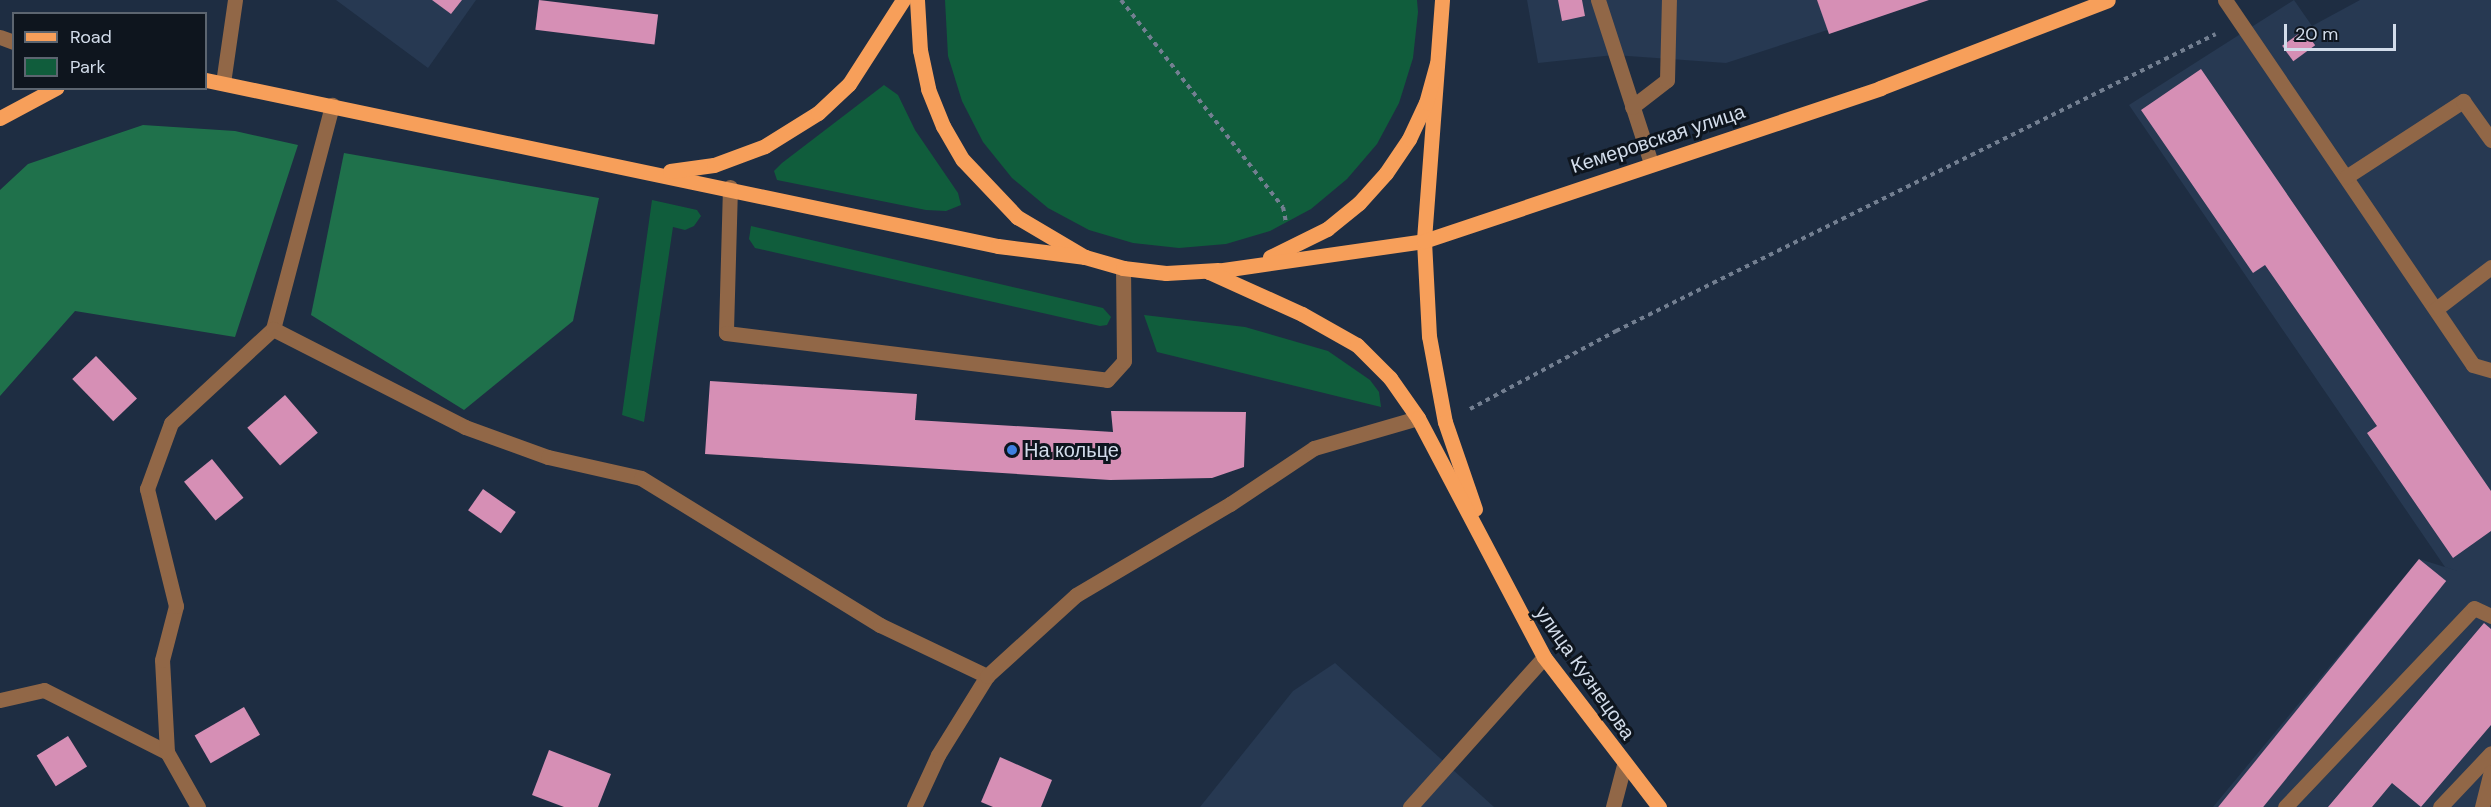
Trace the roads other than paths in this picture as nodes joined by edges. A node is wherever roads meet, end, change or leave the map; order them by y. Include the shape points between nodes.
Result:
1 (235, 0) edge
2 (903, 0) edge
3 (917, 0) edge
4 (1442, 0) edge
5 (1599, 0) edge
6 (1669, 0) edge
7 (2108, 0) edge
8 (2225, 0) edge
9 (1437, 63) junction
10 (207, 80) edge
11 (223, 83) junction
12 (53, 90) edge
13 (332, 105) junction
14 (1632, 107) junction
15 (0, 118) edge
16 (2491, 140) edge
17 (1651, 163) junction
18 (659, 172) junction
19 (2346, 177) junction
20 (730, 187) junction
21 (1424, 241) junction
22 (1085, 257) junction
23 (2491, 267) edge
24 (1123, 268) junction
25 (1209, 272) junction
26 (2436, 309) junction
27 (273, 329) junction
28 (2491, 370) edge
29 (1418, 418) junction
30 (1491, 554) junction
31 (2491, 616) edge
32 (1544, 657) junction
33 (987, 676) junction
34 (0, 700) edge
35 (167, 752) junction
36 (2491, 753) edge
37 (1624, 765) junction
38 (2491, 772) edge
39 (198, 807) edge
40 (914, 807) edge
41 (1410, 807) edge
42 (1613, 807) edge
43 (1659, 807) edge
44 (2285, 807) edge
45 (2440, 807) edge
46 (2482, 807) edge

1 - 11 street
2 - 18 main road via 849,84 818,113 765,146 714,165
3 - 22 main road via 920,50 928,89 963,160 1017,218
4 - 9 main road
5 - 14 street
6 - 14 street via 1667,80
7 - 17 main road, Кемеровская улица via 1880,88
8 - 19 street
9 - 21 main road
9 - 25 main road via 1426,103 1409,140 1359,203 1327,229 1292,249 1251,264
10 - 11 main road
11 - 13 main road
12 - 15 main road
13 - 18 main road
13 - 27 street
14 - 17 street
16 - 19 street via 2463,101
17 - 21 main road, Кемеровская улица
18 - 20 main road
19 - 26 street
20 - 22 main road via 998,246
20 - 24 street via 726,333 1107,380 1124,362
21 - 25 main road, Кемеровская улица
21 - 30 main road via 1429,336 1445,422
22 - 24 main road
23 - 26 street
24 - 25 main road
25 - 29 main road via 1302,314 1356,345 1390,378
26 - 28 street via 2473,365
27 - 33 street via 465,427 548,457 641,478 880,625
27 - 35 street via 171,423 147,489 176,606 162,660
29 - 30 main road
29 - 33 street via 1314,448 1230,504 1076,595
30 - 32 main road, улица Кузнецова via 1522,622
31 - 44 street via 2474,608
32 - 37 main road, улица Кузнецова
32 - 41 street
33 - 40 street via 938,755
34 - 35 street via 44,690
35 - 39 street
36 - 45 street
37 - 42 street
37 - 43 main road, улица Кузнецова
38 - 46 street

